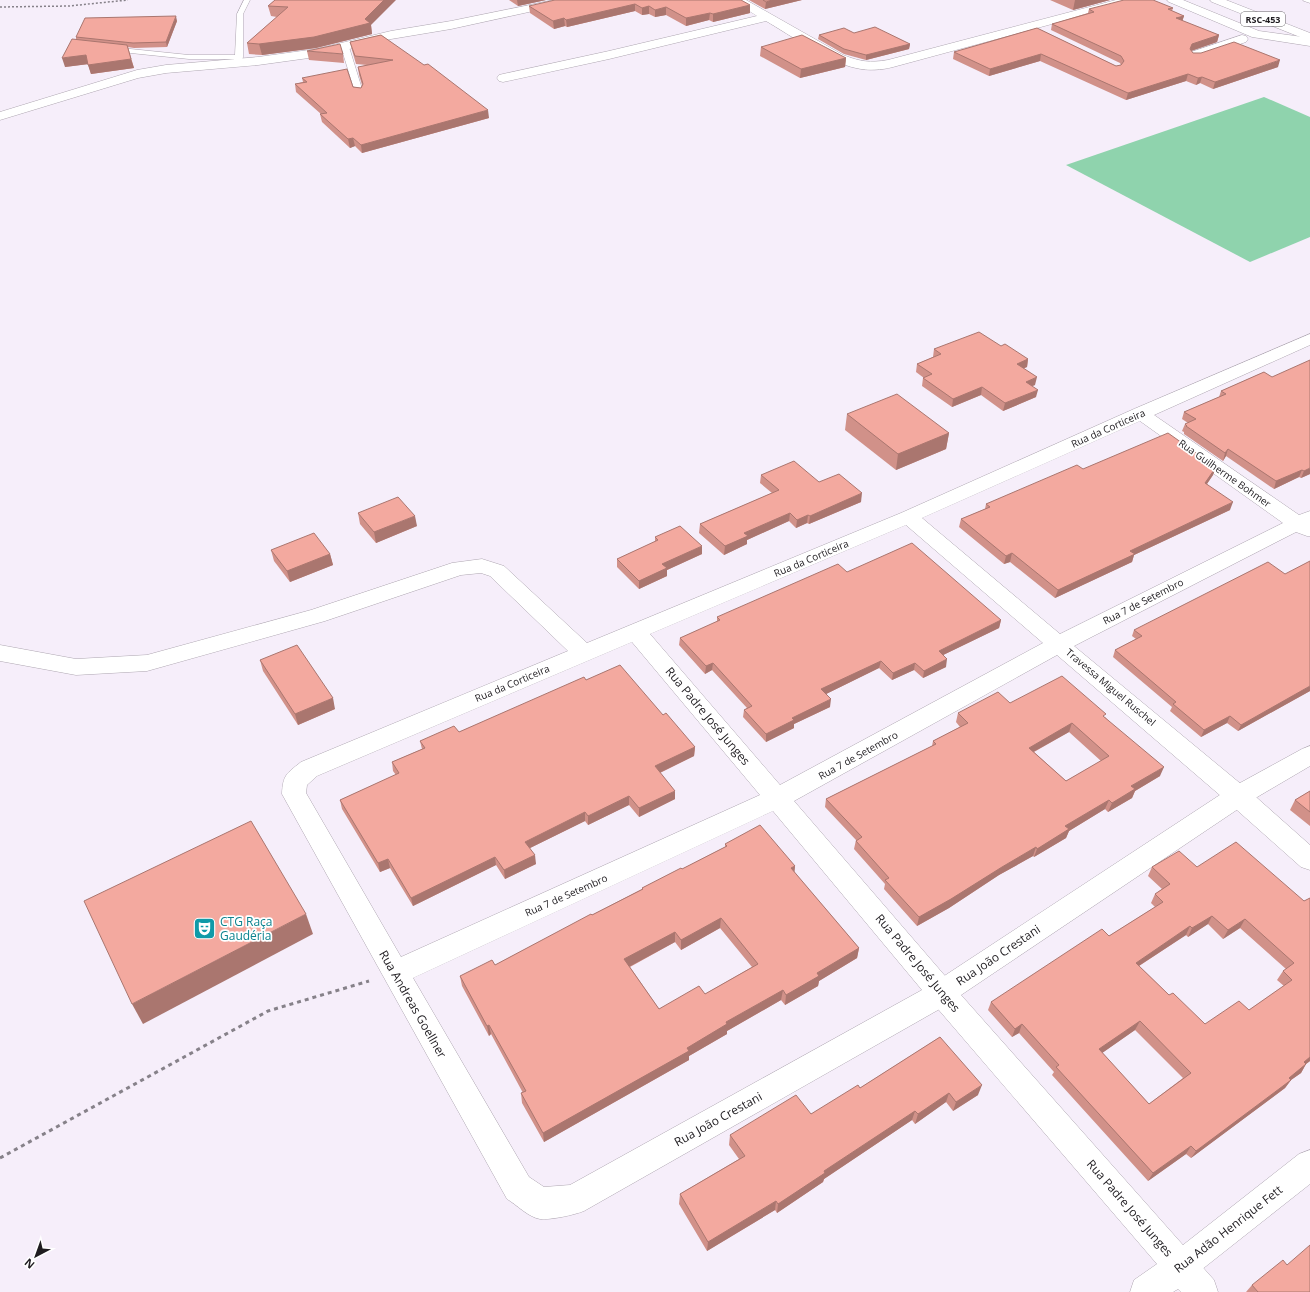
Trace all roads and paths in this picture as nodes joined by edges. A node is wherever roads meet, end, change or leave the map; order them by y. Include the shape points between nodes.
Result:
1 (128, 0) edge
2 (247, 0) edge
3 (570, 0) edge
4 (738, 0) edge
5 (1129, 0) edge
6 (1173, 0) edge
7 (1216, 0) edge
8 (1306, 0) edge
9 (1310, 1) edge
10 (0, 7) edge
11 (767, 18) junction
12 (1029, 26) junction
13 (1044, 33) edge
14 (1256, 34) junction
15 (1310, 38) edge
16 (1310, 42) edge
17 (345, 47) junction
18 (106, 48) edge
19 (1195, 55) edge
20 (239, 60) junction
21 (503, 78) dead end
22 (359, 92) edge
23 (0, 116) edge
24 (1310, 339) edge
25 (1140, 413) junction
26 (908, 517) junction
27 (1306, 524) edge
28 (636, 632) junction
29 (1059, 644) junction
30 (0, 653) edge
31 (583, 653) junction
32 (1310, 755) edge
33 (309, 769) joint
34 (1238, 796) junction
35 (778, 798) junction
36 (1310, 860) edge
37 (395, 973) junction
38 (942, 993) junction
39 (0, 1158) edge
40 (1310, 1165) edge
41 (573, 1200) joint
42 (1180, 1266) junction
43 (1146, 1292) edge
44 (1202, 1292) edge

1 - 10 path via 69,6
2 - 20 lane via 240,14
3 - 17 main road via 391,35
4 - 11 main road
5 - 12 main road
6 - 14 main road
7 - 15 main road, RSC-453
8 - 9 lane
11 - 12 main road via 839,58 858,65 874,66
11 - 21 main road
12 - 13 main road
14 - 16 main road
14 - 19 main road
17 - 20 main road via 290,57
17 - 22 lane
18 - 20 lane
20 - 23 main road via 166,69 111,80
24 - 25 main road, Rua da Corticeira
25 - 26 main road, Rua da Corticeira
25 - 27 main road, Rua Guilherme Bohmer
26 - 28 main road, Rua da Corticeira
26 - 29 main road, Travessa Miguel Ruschel
27 - 29 main road, Rua 7 de Setembro
28 - 31 main road, Rua da Corticeira
28 - 35 main road, Rua Padre José Junges
29 - 34 main road, Travessa Miguel Ruschel
29 - 35 main road, Rua 7 de Setembro
30 - 31 main road via 76,667 147,663 317,616 459,568 482,566 497,571
31 - 33 main road, Rua da Corticeira
32 - 34 main road, Rua João Crestani
33 - 37 main road, Rua Andreas Goellner via 295,781 294,794
34 - 36 main road, Travessa Miguel Ruschel
34 - 38 main road, Rua João Crestani
35 - 37 main road, Rua 7 de Setembro
35 - 38 main road, Rua Padre José Junges
37 - 39 path via 268,1011
37 - 41 main road, Rua Andreas Goellner via 518,1188 540,1203
38 - 41 main road, Rua João Crestani
38 - 42 main road, Rua Padre José Junges
40 - 42 main road, Rua Adão Henrique Fett
42 - 43 main road, Rua Adão Henrique Fett
42 - 44 main road, Rua Padre José Junges

